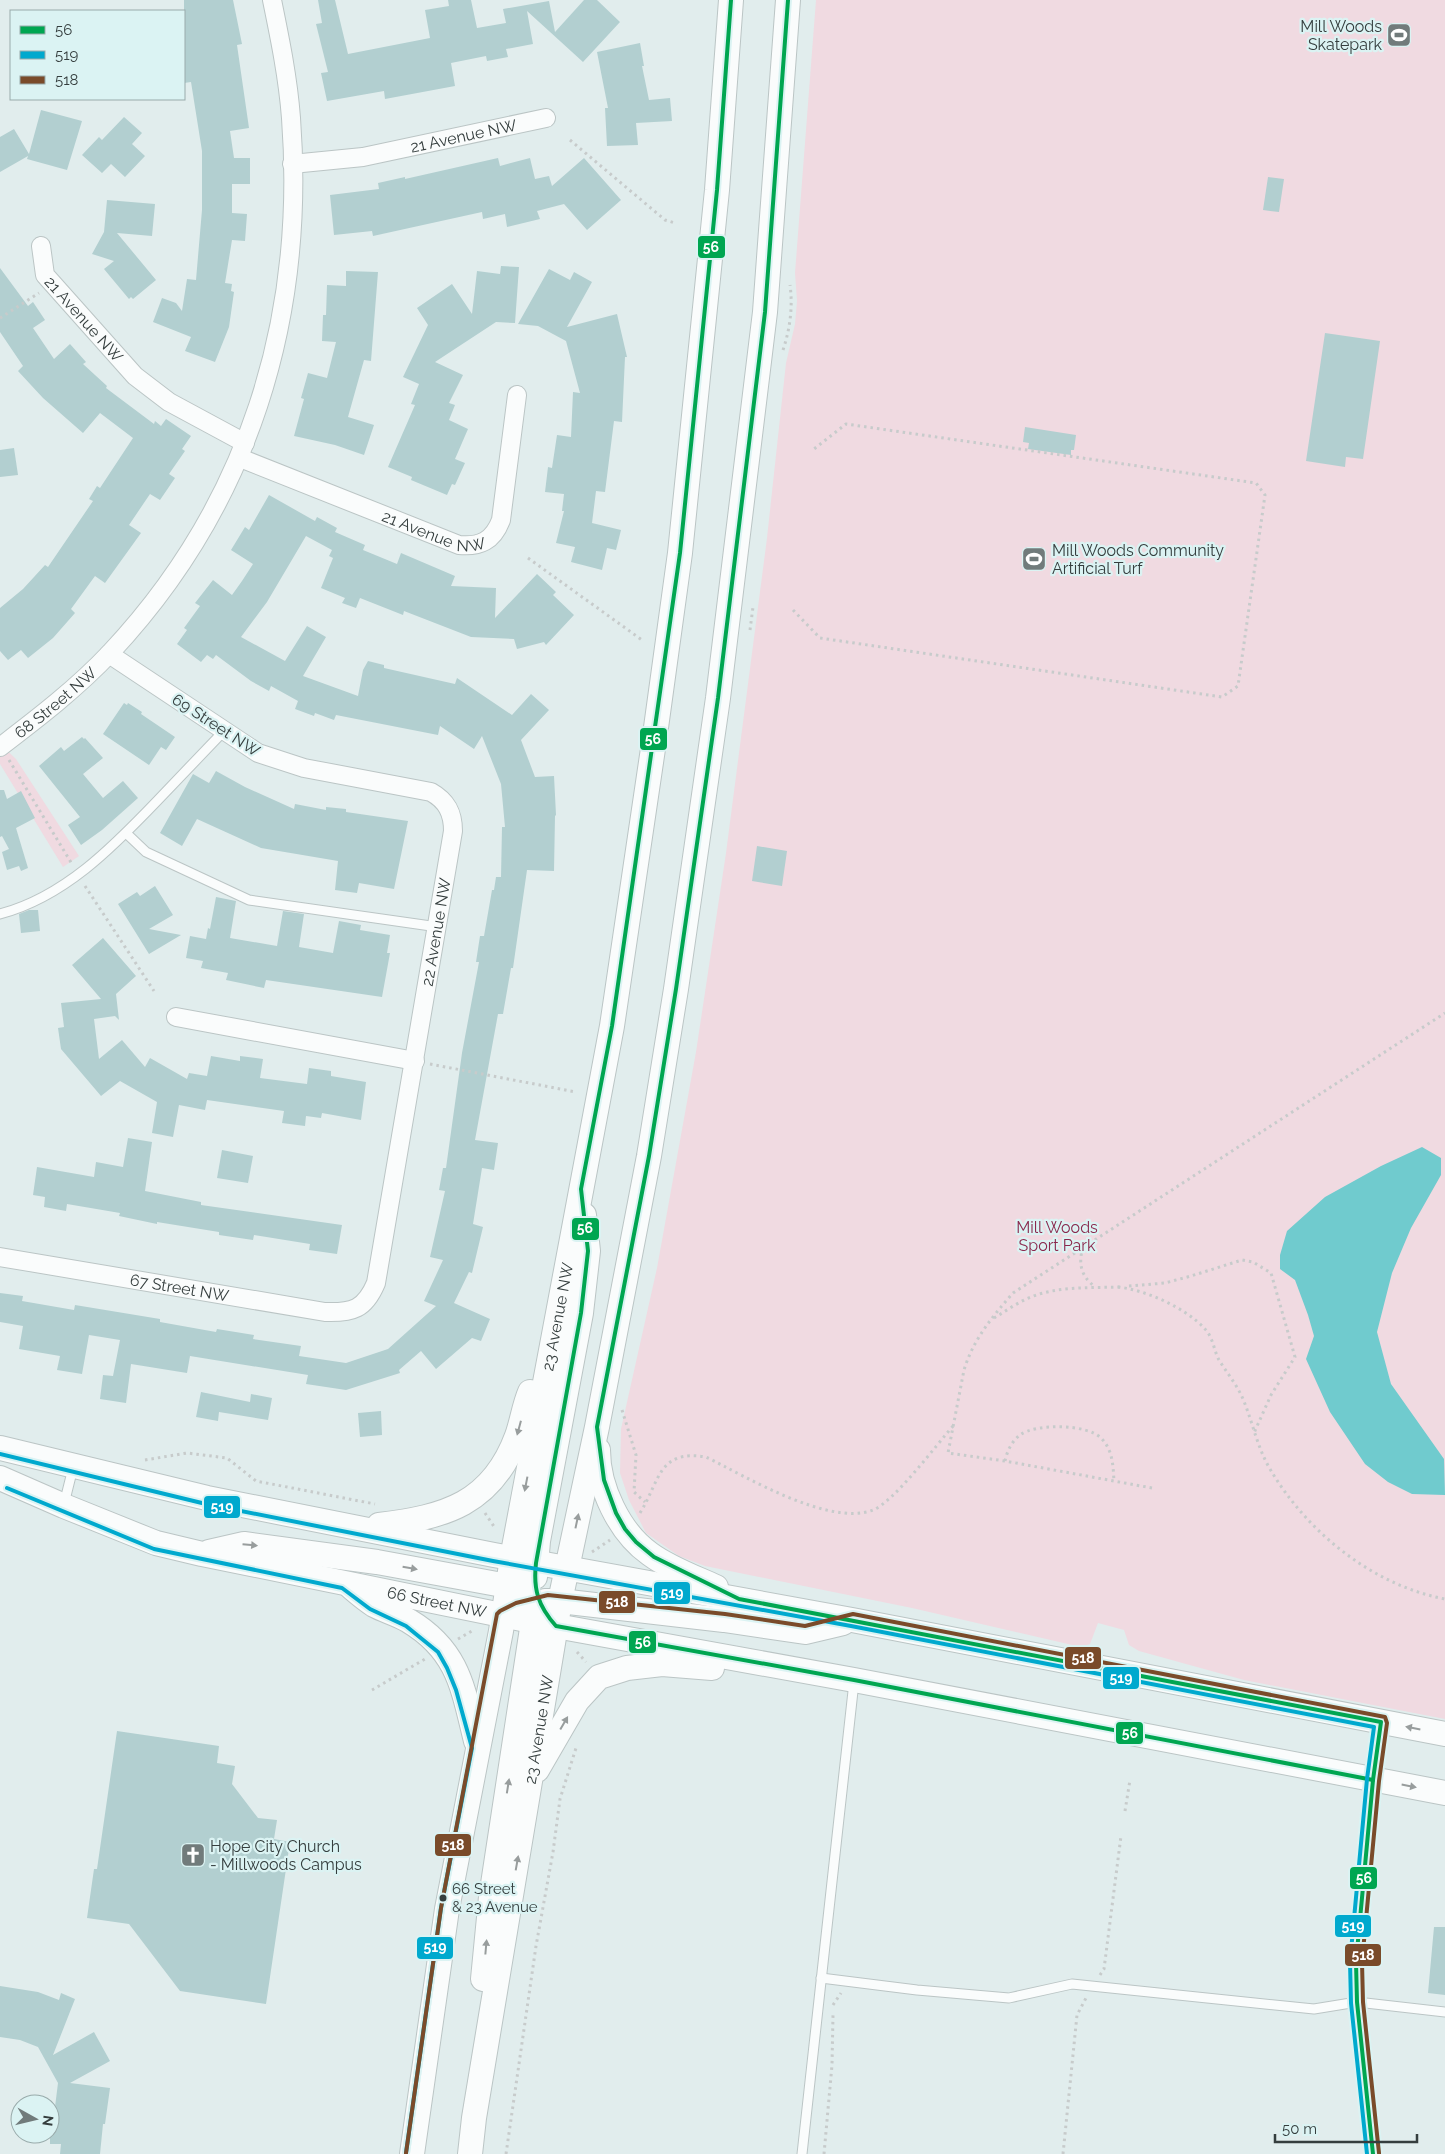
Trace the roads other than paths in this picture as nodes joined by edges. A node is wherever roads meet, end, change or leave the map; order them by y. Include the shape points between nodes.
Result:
1 (272, 0) edge
2 (731, 0) edge
3 (788, 0) edge
4 (546, 118) dead end
5 (292, 164) junction
6 (41, 246) dead end
7 (516, 395) dead end
8 (242, 450) junction
9 (109, 654) junction
10 (223, 732) junction
11 (0, 747) edge
12 (446, 804) joint
13 (126, 833) junction
14 (0, 914) edge
15 (438, 927) junction
16 (176, 1017) dead end
17 (422, 1062) junction
18 (581, 1189) junction
19 (0, 1257) edge
20 (359, 1308) joint
21 (554, 1333) junction
22 (597, 1428) junction
23 (0, 1448) edge
24 (73, 1467) junction
25 (0, 1478) edge
26 (64, 1506) junction
27 (363, 1527) junction
28 (202, 1554) junction
29 (512, 1558) junction
30 (567, 1569) junction
31 (345, 1582) junction
32 (533, 1593) junction
33 (740, 1599) junction
34 (504, 1616) junction
35 (852, 1620) junction
36 (556, 1626) junction
37 (771, 1666) junction
38 (854, 1680) junction
39 (1381, 1722) junction
40 (1445, 1734) edge
41 (478, 1748) junction
42 (531, 1780) junction
43 (1373, 1780) junction
44 (1445, 1793) edge
45 (821, 1978) junction
46 (1357, 2002) junction
47 (1445, 2012) edge
48 (474, 2118) junction
49 (412, 2154) edge
50 (470, 2154) edge
51 (802, 2154) edge
52 (1373, 2154) edge

1 - 5 street via 289,99
2 - 18 main road, 23 Avenue NW via 717,190 680,553 612,1026
3 - 22 main road via 765,312 718,698 648,1156
4 - 5 street, 21 Avenue NW via 363,157
5 - 8 street via 290,248 282,312 272,360
6 - 8 street, 21 Avenue NW via 45,275 135,376 168,402
7 - 8 street, 21 Avenue NW via 501,520 487,542 473,546 459,545
8 - 9 street via 195,543
9 - 10 street, 69 Street NW
9 - 11 street, 68 Street NW
10 - 12 street, 69 Street NW via 258,753 280,761 420,789 431,792
10 - 13 lane
12 - 15 street, 22 Avenue NW via 453,819 453,831
13 - 14 lane via 78,876 24,908
13 - 15 lane via 146,852 249,900
15 - 17 street, 22 Avenue NW
16 - 17 street
17 - 20 street, 22 Avenue NW via 376,1283 371,1295
18 - 21 main road, 23 Avenue NW
18 - 32 main road via 588,1251 581,1313
19 - 20 street, 67 Street NW via 325,1312
21 -> 27 main road via 527,1398 509,1456 487,1487 475,1497 425,1518
21 -> 29 main road, 23 Avenue NW
30 -> 22 main road
22 - 33 main road via 600,1473 610,1504 637,1544 666,1563
23 - 24 main road, 66 Street NW
24 - 26 lane
24 - 27 main road, 66 Street NW via 207,1498
25 - 26 main road, 66 Street NW
26 - 28 main road, 66 Street NW via 156,1543
27 - 29 main road, 66 Street NW
28 - 31 main road, 66 Street NW
28 -> 32 main road via 244,1544 377,1562
29 - 32 main road, 66 Street NW
30 - 32 main road, 66 Street NW
30 - 32 main road
30 - 33 main road, 66 Street NW
31 - 34 main road, 66 Street NW
31 - 41 main road via 373,1604 409,1621 443,1648 462,1688
32 - 34 main road, 66 Street NW
32 - 35 main road via 805,1632
32 - 36 main road, 66 Street NW
48 -> 32 main road via 491,1897
33 - 35 main road, 66 Street NW
34 - 41 main road
35 - 39 main road, 66 Street NW
36 - 37 main road, 66 Street NW
36 - 42 main road, 23 Avenue NW
37 - 38 main road, 66 Street NW
42 -> 37 main road via 577,1701 599,1677 627,1668 662,1664 707,1668
38 - 43 main road, 66 Street NW
38 - 45 lane
40 -> 39 main road, 66 Street NW
39 - 43 lane
41 - 49 main road via 446,1909
48 -> 42 main road, 23 Avenue NW
43 -> 44 main road, 66 Street NW
43 - 46 lane via 1356,1962
45 - 46 lane via 1010,1998 1072,1984 1314,2009
45 - 51 lane
46 - 47 lane
46 - 52 lane
48 - 50 main road, 23 Avenue NW

